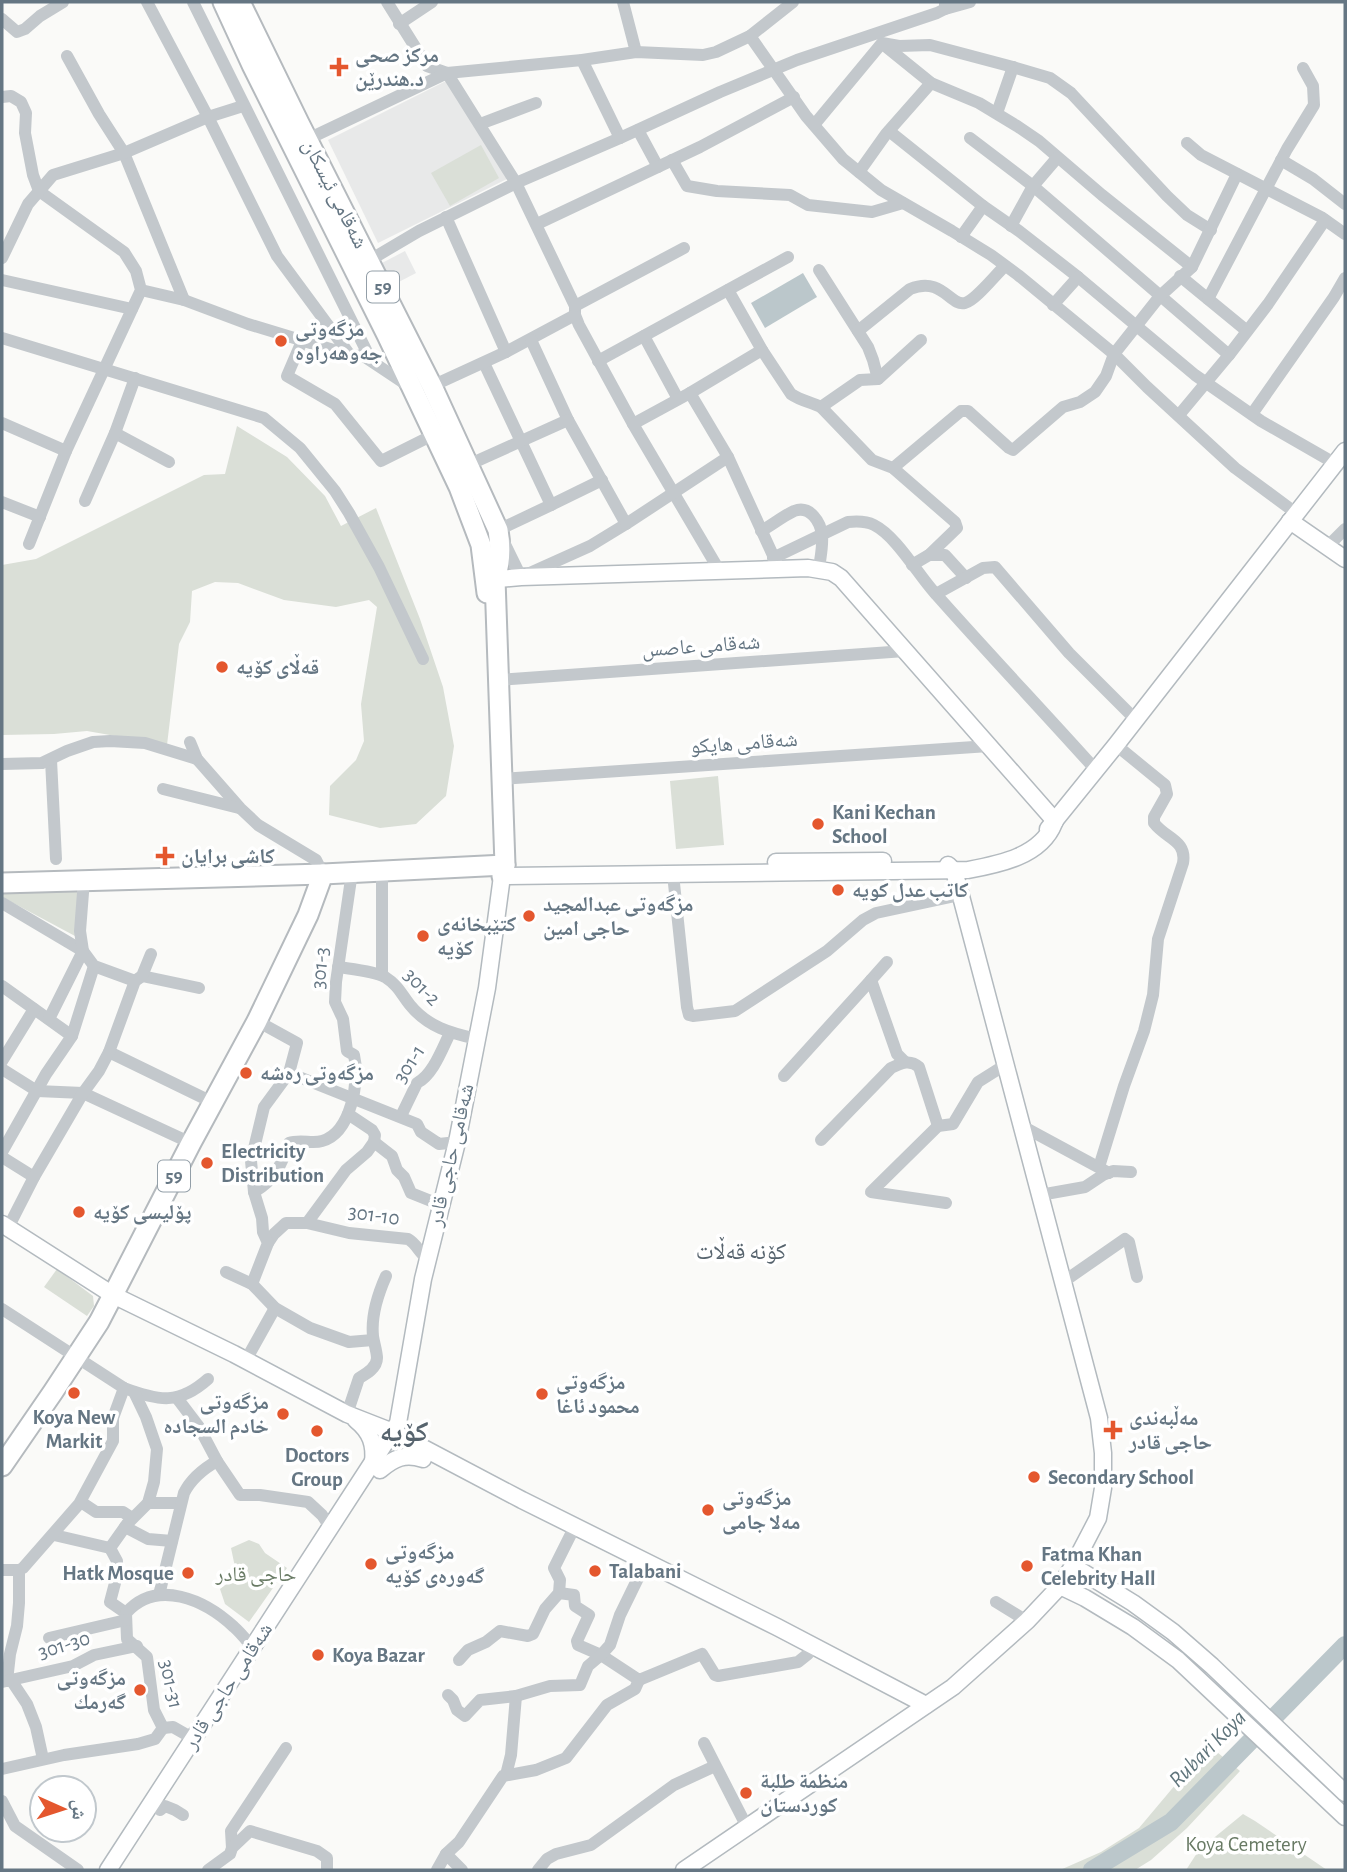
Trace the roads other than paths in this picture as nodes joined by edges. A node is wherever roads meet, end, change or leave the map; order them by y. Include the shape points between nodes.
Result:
1 (63, 2) edge
2 (147, 2) edge
3 (193, 2) edge
4 (387, 2) edge
5 (432, 2) edge
6 (623, 2) edge
7 (793, 2) edge
8 (970, 2) edge
9 (238, 3) edge
10 (945, 5) edge
11 (2, 19) edge
12 (399, 23) junction
13 (750, 36) junction
14 (877, 39) junction
15 (254, 49) junction
16 (636, 51) junction
17 (67, 56) dead end
18 (582, 60) junction
19 (1013, 66) junction
20 (1303, 68) dead end
21 (775, 69) junction
22 (447, 73) junction
23 (931, 83) junction
24 (2, 97) edge
25 (794, 97) junction
26 (536, 103) dead end
27 (243, 106) junction
28 (997, 113) junction
29 (208, 117) junction
30 (480, 124) junction
31 (814, 125) junction
32 (638, 130) junction
33 (889, 131) junction
34 (620, 138) junction
35 (970, 138) dead end
36 (307, 139) junction
37 (1187, 143) dead end
38 (124, 153) junction
39 (1057, 158) junction
40 (672, 160) junction
41 (1281, 160) junction
42 (658, 167) junction
43 (859, 172) junction
44 (1237, 174) junction
45 (516, 183) junction
46 (1033, 187) junction
47 (1266, 190) junction
48 (39, 191) junction
49 (903, 203) junction
50 (1345, 204) edge
51 (984, 206) junction
52 (446, 217) junction
53 (1325, 220) junction
54 (537, 224) junction
55 (1012, 226) junction
56 (1211, 230) junction
57 (1345, 234) edge
58 (961, 236) junction
59 (684, 248) dead end
60 (788, 257) dead end
61 (2, 258) edge
62 (370, 260) junction
63 (1005, 265) junction
64 (1192, 267) junction
65 (819, 270) dead end
66 (1180, 276) junction
67 (1078, 277) junction
68 (1345, 278) edge
69 (2, 279) edge
70 (141, 290) junction
71 (728, 290) junction
72 (1160, 296) junction
73 (1208, 299) junction
74 (184, 300) junction
75 (1053, 304) junction
76 (132, 309) junction
77 (575, 311) junction
78 (1137, 327) junction
79 (858, 331) junction
80 (1247, 331) junction
81 (387, 335) junction
82 (644, 336) junction
83 (2, 338) edge
84 (531, 340) junction
85 (921, 340) dead end
86 (302, 341) junction
87 (762, 350) junction
88 (506, 352) junction
89 (359, 353) junction
90 (1114, 354) junction
91 (1229, 355) junction
92 (598, 361) junction
93 (484, 363) junction
94 (104, 369) junction
95 (135, 378) junction
96 (878, 379) junction
97 (1206, 383) junction
98 (423, 387) junction
99 (690, 393) junction
100 (678, 399) junction
101 (821, 407) junction
102 (1252, 414) junction
103 (1179, 415) junction
104 (568, 420) junction
105 (2, 423) edge
106 (633, 424) junction
107 (115, 433) junction
108 (435, 435) junction
109 (521, 442) junction
110 (66, 451) junction
111 (728, 457) junction
112 (1341, 457) edge
113 (169, 462) dead end
114 (468, 465) junction
115 (893, 468) junction
116 (602, 480) junction
117 (673, 492) junction
118 (85, 501) dead end
119 (2, 502) edge
120 (551, 505) junction
121 (40, 517) junction
122 (1293, 517) junction
123 (626, 524) junction
124 (1345, 529) edge
125 (498, 530) junction
126 (761, 531) junction
127 (822, 534) junction
128 (479, 538) junction
129 (29, 544) dead end
130 (1327, 547) junction
131 (929, 555) junction
132 (1345, 559) edge
133 (776, 563) junction
134 (912, 565) junction
135 (819, 569) junction
136 (719, 570) junction
137 (522, 576) junction
138 (966, 578) junction
139 (491, 580) junction
140 (936, 594) junction
141 (905, 651) junction
142 (423, 659) dead end
143 (499, 680) junction
144 (1136, 720) junction
145 (190, 742) dead end
146 (1116, 745) junction
147 (989, 746) junction
148 (197, 759) junction
149 (51, 760) junction
150 (2, 764) edge
151 (1095, 769) junction
152 (502, 779) junction
153 (163, 789) dead end
154 (240, 808) junction
155 (1054, 822) junction
156 (56, 859) dead end
157 (501, 869) junction
158 (673, 874) junction
159 (956, 874) junction
160 (322, 877) junction
161 (382, 878) junction
162 (351, 879) junction
163 (84, 880) junction
164 (2, 883) edge
165 (2, 903) edge
166 (83, 951) junction
167 (150, 954) dead end
168 (887, 962) dead end
169 (94, 966) junction
170 (338, 967) junction
171 (382, 975) junction
172 (139, 978) junction
173 (871, 980) junction
174 (2, 986) edge
175 (199, 988) dead end
176 (34, 1009) junction
177 (49, 1019) junction
178 (257, 1021) junction
179 (450, 1033) junction
180 (72, 1036) junction
181 (477, 1039) junction
182 (109, 1052) junction
183 (2, 1061) edge
184 (905, 1062) junction
185 (1005, 1065) junction
186 (2, 1069) edge
187 (289, 1073) junction
188 (783, 1076) dead end
189 (37, 1091) junction
190 (83, 1093) junction
191 (353, 1097) junction
192 (214, 1103) junction
193 (348, 1114) junction
194 (401, 1116) junction
195 (938, 1126) junction
196 (1022, 1126) junction
197 (821, 1140) dead end
198 (374, 1142) junction
199 (191, 1143) junction
200 (457, 1143) junction
201 (2, 1155) edge
202 (1104, 1170) junction
203 (1131, 1172) dead end
204 (34, 1177) junction
205 (254, 1192) junction
206 (1040, 1195) junction
207 (946, 1203) dead end
208 (441, 1205) junction
209 (307, 1223) junction
210 (5, 1226) edge
211 (268, 1244) junction
212 (427, 1258) junction
213 (226, 1272) dead end
214 (386, 1276) dead end
215 (1137, 1278) dead end
216 (1063, 1282) junction
217 (252, 1284) junction
218 (113, 1295) junction
219 (275, 1308) junction
220 (2, 1309) edge
221 (373, 1340) junction
222 (76, 1356) junction
223 (246, 1360) junction
224 (208, 1379) dead end
225 (129, 1390) junction
226 (177, 1398) junction
227 (347, 1414) junction
228 (393, 1432) junction
229 (424, 1458) junction
230 (217, 1461) junction
231 (2, 1466) edge
232 (376, 1466) junction
233 (81, 1502) junction
234 (148, 1503) junction
235 (181, 1503) junction
236 (129, 1522) junction
237 (330, 1527) junction
238 (571, 1534) junction
239 (54, 1535) junction
240 (172, 1541) junction
241 (110, 1548) junction
242 (1073, 1566) junction
243 (2, 1570) edge
244 (19, 1570) junction
245 (642, 1570) junction
246 (1060, 1586) junction
247 (559, 1593) junction
248 (159, 1595) junction
249 (996, 1602) dead end
250 (126, 1617) junction
251 (1027, 1621) junction
252 (50, 1638) dead end
253 (137, 1646) junction
254 (253, 1648) junction
255 (808, 1654) junction
256 (601, 1655) junction
257 (459, 1660) dead end
258 (639, 1679) junction
259 (7, 1681) edge
260 (448, 1695) dead end
261 (516, 1696) junction
262 (926, 1705) junction
263 (163, 1728) junction
264 (194, 1739) junction
265 (704, 1743) dead end
266 (286, 1748) dead end
267 (43, 1759) junction
268 (715, 1766) junction
269 (2, 1769) edge
270 (506, 1775) junction
271 (1345, 1793) edge
272 (2, 1801) edge
273 (160, 1810) junction
274 (183, 1815) dead end
275 (1345, 1817) edge
276 (747, 1827) junction
277 (232, 1848) junction
278 (446, 1854) junction
279 (78, 1870) edge
280 (108, 1870) edge
281 (121, 1870) edge
282 (208, 1870) edge
283 (327, 1870) edge
284 (437, 1870) edge
285 (462, 1870) edge
286 (538, 1870) edge
287 (684, 1870) edge

1 - 11 street via 17,32
2 - 29 street
3 - 27 street
4 - 12 street
5 - 12 street
6 - 16 street
7 - 13 street
8 - 10 street
9 - 15 main road, شەقامی ئیسکان / 59
10 - 14 street via 937,13
12 - 22 street via 427,66
13 - 16 street via 703,55
13 - 21 street
14 - 19 street via 899,46 930,45
14 - 21 street
14 - 23 street
14 - 31 street
15 - 36 main road, شەقامی ئیسکان / 59
15 - 81 main road, شەقامی ئیسکان / 59
16 - 18 street
17 - 38 street
18 - 22 street
18 - 34 street
19 - 28 street
19 - 56 street via 1050,78 1071,93 1167,196
20 - 41 street via 1313,86 1314,105
21 - 25 street
21 - 32 street
22 - 30 street
22 - 36 street
23 - 28 street
23 - 33 street
24 - 48 street via 21,102 26,113 25,133
25 - 31 street
25 - 40 street
26 - 30 street
27 - 29 street
27 - 89 street
28 - 39 street
29 - 38 street
29 - 89 street via 277,256
30 - 45 street
31 - 43 street
32 - 34 street
32 - 42 street
33 - 43 street
33 - 51 street
34 - 45 street
35 - 46 street
36 - 62 main road, شەقامی ئیسکان / 59
37 - 44 street
38 - 48 street via 53,174
38 - 74 street
39 - 46 street
39 - 64 street
40 - 42 street
40 - 49 street via 687,186 790,195 808,205 872,212
41 - 47 street
41 - 50 street
42 - 54 street
43 - 49 street
44 - 47 street
44 - 56 street
45 - 52 street
45 - 54 street
46 - 55 street
46 - 72 street
47 - 53 street
47 - 73 street
48 - 61 street
48 - 70 street via 124,252
49 - 58 street
51 - 55 street
51 - 58 street
52 - 62 street
52 - 88 street
53 - 57 street
53 - 80 street
54 - 77 street
55 - 67 street
56 - 64 street
58 - 63 street
59 - 77 street
60 - 71 street
62 - 98 main road, شەقامی ئیسکان / 59
63 - 75 street
63 - 79 street via 965,303 937,287 919,285
64 - 66 street
65 - 79 street
66 - 72 street
66 - 73 street
67 - 75 street
67 - 78 street
68 - 102 street
69 - 76 street
70 - 74 street
70 - 76 street
71 - 82 street
71 - 87 street
72 - 78 street
72 - 91 street
73 - 80 street
74 - 86 street
75 - 90 street
76 - 94 street
77 - 84 street
77 - 92 street
78 - 90 street
78 - 97 street
79 - 96 street
80 - 91 street
81 - 89 street
81 - 98 main road, شەقامی ئیسکان / 59
82 - 92 street
82 - 100 street
83 - 94 street
84 - 88 street
84 - 104 street
85 - 96 street
86 - 89 street
86 - 108 street via 287,376 335,404 381,461
87 - 99 street
87 - 101 street via 791,394
88 - 93 street
89 - 98 street
90 - 103 street
90 - 115 street via 1096,392 1063,407 1013,450 968,411 961,411
91 - 97 street
92 - 106 street
93 - 98 street
93 - 109 street
94 - 95 street
94 - 110 street
95 - 107 street
95 - 142 street via 264,418 300,448 349,513
96 - 101 street via 860,380
97 - 102 street
97 - 103 street
98 - 108 main road, شەقامی ئیسکان / 59
98 - 114 main road, شەقامی ئیسکان / 59
99 - 100 street
99 - 111 street
100 - 106 street
101 - 115 street via 872,460
102 - 112 street
103 - 122 street
104 - 109 street
104 - 116 street
105 - 110 street
106 - 117 street
107 - 113 street
107 - 118 street
108 - 128 main road, شەقامی ئیسکان / 59
109 - 114 street
109 - 120 street
110 - 121 street
111 - 117 street
111 - 126 street
112 - 122 street
114 - 125 main road, شەقامی ئیسکان / 59
115 - 131 street via 955,522 957,528
116 - 120 street
116 - 123 street
117 - 123 street
117 - 136 street
119 - 121 street
120 - 125 street
121 - 129 street
122 - 130 street
122 - 144 street
123 - 137 street
124 - 130 street
125 - 128 main road
125 - 137 street
125 - 139 main road, شەقامی ئیسکان / 59 via 500,566
126 - 127 street via 803,510 817,519
126 - 133 street
127 - 133 street
127 - 134 street via 848,522 874,525 890,536
127 - 135 street
128 - 139 main road, شەقامی ئیسکان / 59
130 - 132 street
131 - 134 street
131 - 138 street via 945,555
133 - 135 street
133 - 136 street
134 - 140 street
135 - 141 street via 841,578
136 - 137 street
137 - 139 street
138 - 140 street
138 - 144 street via 983,568 995,568 1069,653
139 - 143 main road, 59
139 - 157 main road, 59
140 - 151 street
141 - 143 street, شه‌قامی عاصس
141 - 147 street
143 - 152 main road, 59
144 - 146 street
145 - 148 street
146 - 151 street
146 - 202 street via 1165,785 1167,794 1154,823 1185,855 1158,939 1153,995
147 - 152 street, شه‌قامی هایكو
147 - 155 street
148 - 149 street via 145,743 110,741 93,742
148 - 154 street
149 - 150 street
149 - 156 street
151 - 155 street
152 - 157 main road, 59
153 - 154 street
154 - 160 street via 258,825 316,860
155 - 159 street via 1010,852
157 - 158 street
157 - 159 street via 657,865
157 - 160 main road
157 - 161 main road
157 - 181 street, شەقامی حاجی قادر
158 - 159 street
158 - 159 street via 687,1007 693,1016 735,1011 827,951 863,920
159 - 185 street
160 - 162 main road
160 - 163 main road
160 - 178 main road, 59 via 309,915
161 - 162 main road
161 - 171 street
162 - 170 street, 301-3
163 - 164 main road
163 - 166 street
165 - 166 street
166 - 169 street
166 - 177 street
167 - 172 street
168 - 173 street
169 - 172 street
169 - 180 street
170 - 171 street, 301-2
170 - 191 street, 301-3 via 335,1002 343,1019 347,1051 354,1055 357,1067
171 - 179 street, 301-2 via 419,1014
172 - 175 street
172 - 182 street
173 - 184 street via 897,1054
173 - 188 street
174 - 176 street
176 - 177 street
176 - 183 street
177 - 180 street
178 - 187 street via 297,1043
178 - 192 main road, 59
179 - 181 street, 301-2
179 - 194 street, 301-1
180 - 189 street
181 - 200 street, شەقامی حاجی قادر
182 - 190 street
182 - 192 street
184 - 195 street via 919,1067
184 - 197 street via 891,1068
185 - 195 street via 978,1082 953,1124
185 - 196 street
186 - 189 street
187 - 191 street
187 - 205 street via 264,1107 251,1161
189 - 190 street
189 - 201 street
190 - 199 street
190 - 204 street
191 - 193 street, 301-3
191 - 194 street
192 - 199 main road, 59
193 - 198 street via 373,1130
193 - 205 street via 332,1137 318,1143 289,1143 279,1170
194 - 200 street via 439,1144
195 - 207 street via 872,1192
196 - 202 street
196 - 206 street
198 - 208 street via 392,1156 411,1193
198 - 209 street via 346,1170
199 - 218 main road, 59
200 - 208 street, شەقامی حاجی قادر
201 - 204 street
202 - 203 street
202 - 206 street via 1085,1187
204 - 210 street
205 - 211 street
206 - 216 street
208 - 212 street, شەقامی حاجی قادر
209 - 211 street via 286,1223
209 - 212 street, 301-10 via 408,1239
210 - 218 street
211 - 217 street
212 - 228 street, شەقامی حاجی قادر
213 - 217 street
214 - 221 street via 378,1294
215 - 216 street via 1125,1239
216 - 242 street via 1099,1418 1103,1453 1098,1518
217 - 219 street
218 - 222 main road, 59
218 - 223 street
219 - 221 street via 310,1328 349,1342
219 - 223 street
220 - 222 street
221 - 227 street via 375,1365 359,1378
222 - 225 street
222 - 231 main road, 59
223 - 227 street
224 - 226 street
225 - 226 street
225 - 233 street via 113,1418 113,1441
225 - 234 street via 146,1417 157,1449
226 - 230 street
227 - 228 street
227 - 232 street via 369,1431
228 - 229 street via 406,1451
228 - 232 street, شەقامی حاجی قادر
228 - 262 street
229 - 232 street via 405,1456
229 - 238 street
230 - 235 street via 189,1483
230 - 237 street via 240,1495 308,1502
232 - 237 street, شەقامی حاجی قادر
232 - 273 street, شەقامی حاجی قادر
233 - 236 street via 96,1512 123,1512
233 - 239 street
234 - 235 street
234 - 236 street
235 - 240 street
236 - 240 street via 149,1539
236 - 241 street
237 - 254 street, شەقامی حاجی قادر
238 - 245 street
238 - 247 street via 555,1566
239 - 241 street
239 - 244 street
240 - 248 street
241 - 250 street via 117,1561 110,1602
242 - 246 street
242 - 271 street via 1162,1623
243 - 244 street
244 - 259 street via 17,1626
245 - 255 street
245 - 256 street via 610,1645
246 - 251 street
246 - 275 street via 1133,1626 1178,1660
247 - 256 street via 574,1595 575,1605 589,1615 578,1645
247 - 257 street via 532,1636 500,1631
248 - 250 street via 133,1605
248 - 254 street via 200,1602 233,1626
249 - 251 street
250 - 252 street
250 - 253 street, 301-31 via 127,1639
251 - 262 street
253 - 259 street, 301-30
253 - 263 street, 301-31 via 148,1657 154,1710
254 - 264 street, شەقامی حاجی قادر
255 - 258 street via 798,1662 718,1676 702,1654
255 - 262 street via 872,1686
256 - 258 street
256 - 261 street via 588,1666 580,1685 550,1686
258 - 270 street via 635,1689 607,1705 566,1758
259 - 267 street via 27,1704
260 - 261 street via 465,1716 480,1700
261 - 270 street
262 - 276 street
263 - 264 street via 173,1727
263 - 267 street via 155,1739 138,1744
264 - 280 street, شەقامی حاجی قادر
265 - 268 street
266 - 277 street via 231,1830
267 - 269 street
268 - 276 street
268 - 286 street via 674,1785 591,1845 556,1854
270 - 278 street
272 - 279 street via 15,1826
273 - 274 street via 164,1806
273 - 281 street, شەقامی حاجی قادر
276 - 287 street
277 - 282 street
277 - 283 street via 250,1831 317,1851 327,1858
278 - 284 street
278 - 285 street

